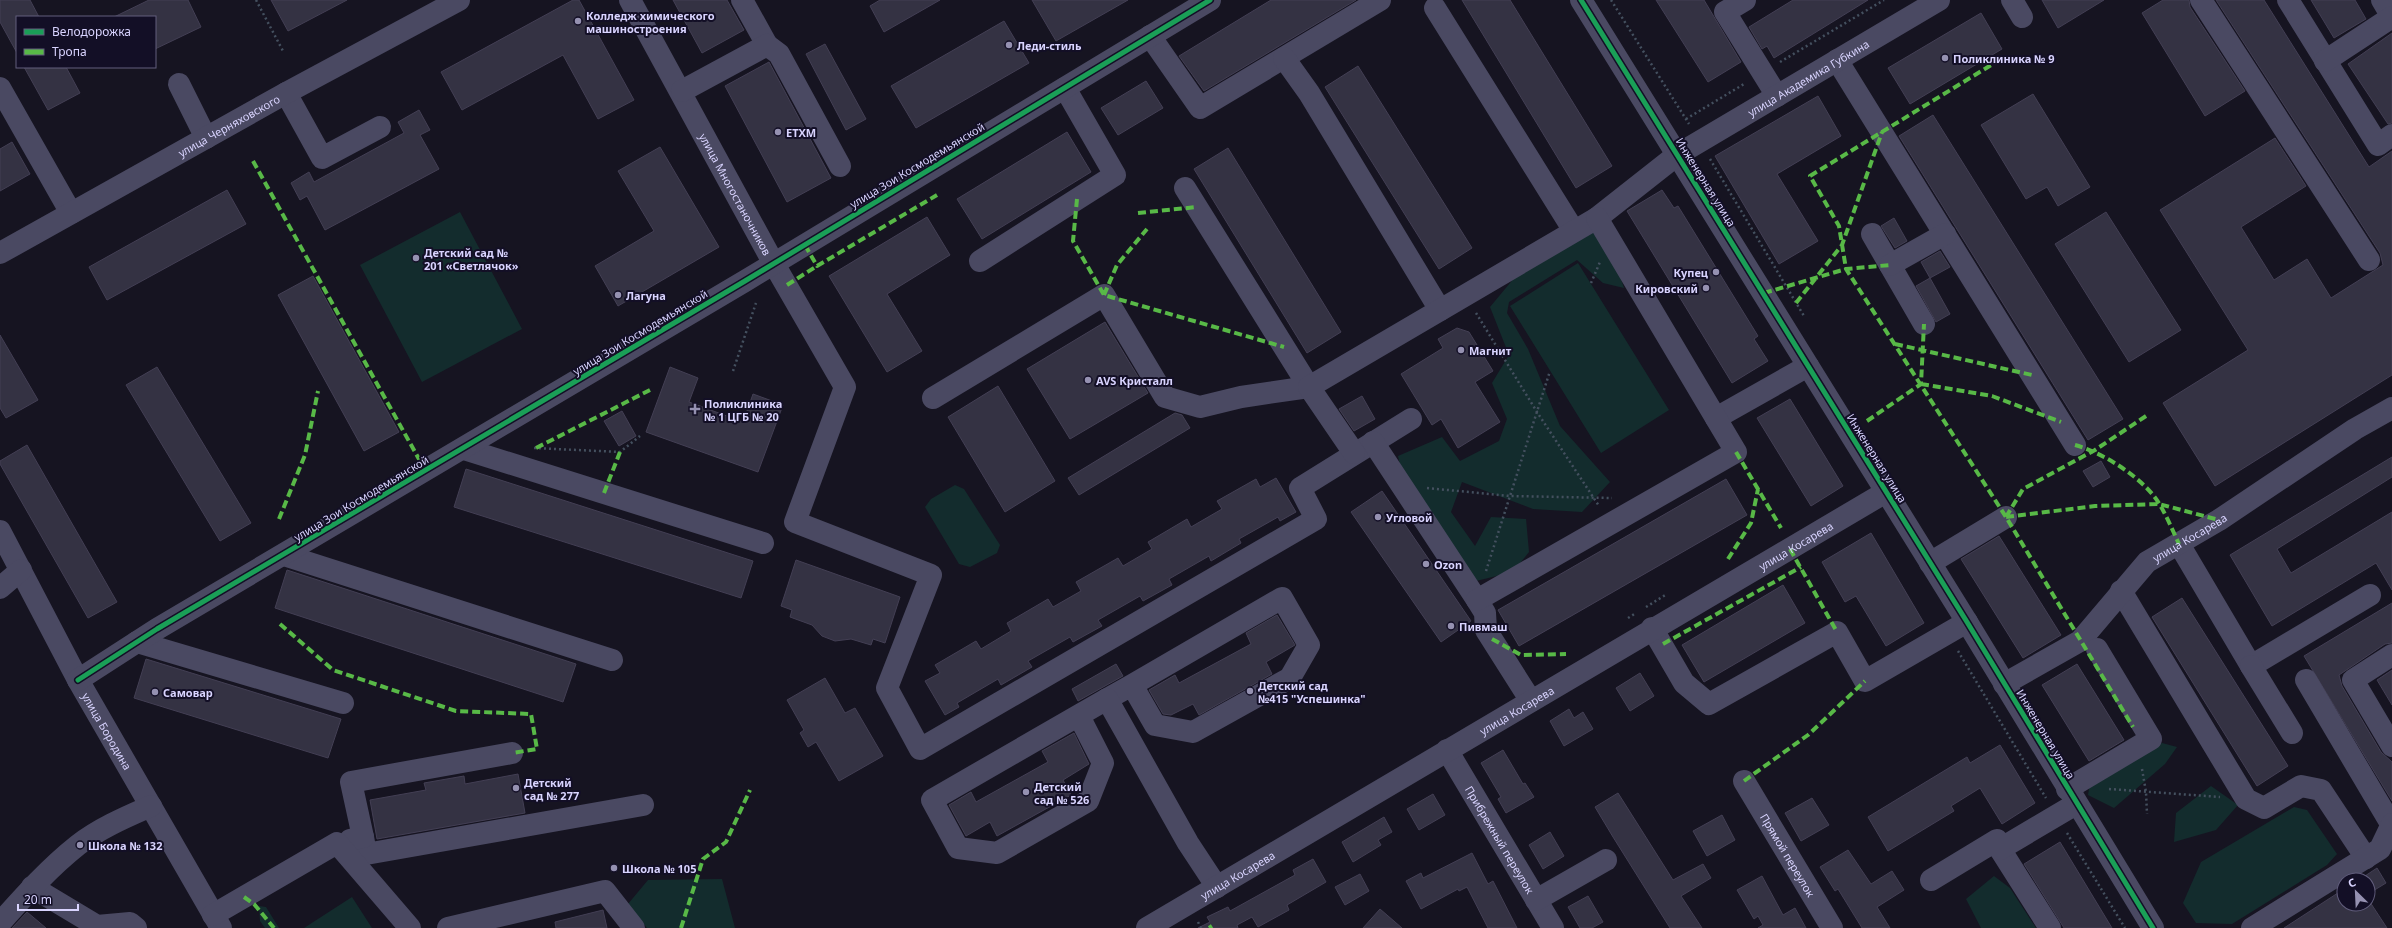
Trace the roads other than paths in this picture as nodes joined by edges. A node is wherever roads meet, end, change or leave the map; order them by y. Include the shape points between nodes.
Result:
1 (459, 0) edge
2 (630, 0) edge
3 (742, 0) edge
4 (1210, 0) edge
5 (1380, 0) edge
6 (1581, 0) edge
7 (1745, 0) edge
8 (1939, 0) edge
9 (2201, 0) edge
10 (2288, 0) edge
11 (2382, 0) edge
12 (436, 6) edge
13 (1721, 6) edge
14 (1435, 8) dead end
15 (2392, 17) edge
16 (1150, 36) junction
17 (767, 46) junction
18 (1284, 58) junction
19 (1837, 60) junction
20 (2325, 61) junction
21 (179, 84) dead end
22 (1065, 88) junction
23 (682, 91) junction
24 (1, 92) edge
25 (286, 93) junction
26 (1777, 96) junction
27 (380, 127) dead end
28 (2392, 135) edge
29 (206, 138) junction
30 (1677, 155) junction
31 (840, 166) dead end
32 (1185, 188) dead end
33 (71, 213) junction
34 (1596, 218) junction
35 (1574, 231) junction
36 (1872, 234) dead end
37 (1944, 234) junction
38 (0, 253) edge
39 (2369, 260) dead end
40 (980, 261) dead end
41 (774, 264) junction
42 (1890, 265) junction
43 (1440, 310) junction
44 (1924, 324) dead end
45 (1808, 366) junction
46 (1309, 387) junction
47 (932, 398) dead end
48 (2392, 408) edge
49 (1716, 418) junction
50 (1410, 419) dead end
51 (1373, 442) junction
52 (2075, 445) dead end
53 (464, 449) junction
54 (1354, 453) junction
55 (1886, 492) junction
56 (2006, 517) dead end
57 (0, 531) edge
58 (763, 543) dead end
59 (2179, 544) junction
60 (284, 555) junction
61 (1930, 562) junction
62 (21, 570) junction
63 (0, 588) edge
64 (2121, 591) junction
65 (2370, 595) dead end
66 (1477, 600) junction
67 (1967, 622) junction
68 (1652, 628) junction
69 (137, 642) junction
70 (2097, 649) dead end
71 (2392, 655) edge
72 (612, 660) dead end
73 (2251, 666) junction
74 (78, 680) junction
75 (2306, 680) dead end
76 (2004, 684) junction
77 (1132, 685) junction
78 (1107, 699) junction
79 (1531, 701) junction
80 (343, 702) dead end
81 (1079, 716) junction
82 (2292, 733) dead end
83 (2392, 746) edge
84 (1447, 750) junction
85 (512, 753) dead end
86 (1744, 781) dead end
87 (2072, 796) junction
88 (642, 805) dead end
89 (150, 806) junction
90 (2391, 824) edge
91 (364, 837) junction
92 (337, 843) junction
93 (2000, 848) junction
94 (2366, 858) junction
95 (1606, 860) dead end
96 (1931, 880) dead end
97 (32, 887) junction
98 (1217, 887) junction
99 (1536, 900) junction
100 (217, 921) edge
101 (0, 923) edge
102 (136, 928) edge
103 (410, 928) edge
104 (448, 928) edge
105 (634, 928) edge
106 (1147, 928) edge
107 (1553, 928) edge
108 (1832, 928) edge
109 (2050, 928) edge
110 (2153, 928) edge
111 (2252, 928) edge

1 - 12 street, улица Черняховского
2 - 23 street, улица Многостаночников
3 - 17 street
4 - 16 street, улица Зои Космодемьянской
5 - 18 street
6 - 30 street, Инженерная улица
7 - 13 street
8 - 19 street, улица Академика Губкина
9 - 39 street
10 - 20 street
11 - 15 street
12 - 25 street, улица Черняховского
13 - 26 street
14 - 35 street
15 - 20 street
16 - 18 street via 1200,108
16 - 22 street, улица Зои Космодемьянской
17 - 23 street
17 - 31 street via 779,54
18 - 43 street via 1309,93
19 - 26 street, улица Академика Губкина
19 - 37 street
20 - 28 street via 2378,145
21 - 29 street
22 - 40 street via 1115,175
22 - 41 street, улица Зои Космодемьянской
23 - 41 street, улица Многостаночников
24 - 33 street
25 - 27 street via 322,158
25 - 29 street, улица Черняховского
26 - 30 street, улица Академика Губкина
29 - 33 street, улица Черняховского
30 - 34 street, улица Академика Губкина
30 - 45 street, Инженерная улица
32 - 46 street
33 - 38 street, улица Черняховского
34 - 35 street, улица Академика Губкина
34 - 49 street
35 - 43 street, улица Академика Губкина
36 - 42 street
37 - 42 street
37 - 52 street
41 - 53 street, улица Зои Космодемьянской
41 - 54 street, улица Многостаночников via 845,387 795,522 931,575 888,688 920,748 1316,519 1300,488
42 - 44 street
43 - 46 street, улица Академика Губкина
45 - 49 street
45 - 55 street, Инженерная улица
46 - 47 street via 1241,397 1192,412 1165,397 1104,295
46 - 54 street
48 - 59 street, улица Косарева via 2355,429
49 - 66 street via 1736,452
50 - 51 street
51 - 54 street
51 - 66 street
53 - 58 street
53 - 60 street, улица Зои Космодемьянской
55 - 61 street, Инженерная улица
55 - 68 street, улица Косарева
56 - 61 street
57 - 62 street, улица Бородина
59 - 64 street, улица Косарева via 2147,562
59 - 73 street
60 - 69 street, улица Зои Космодемьянской
60 - 72 street
61 - 67 street, Инженерная улица
62 - 63 street
62 - 74 street, улица Бородина
64 - 76 street, улица Косарева via 2080,641
64 - 94 street via 2246,799 2264,808 2302,786 2321,790
65 - 73 street
66 - 79 street via 1485,613 1486,630
67 - 68 street via 1865,681 1837,632 1709,704 1684,683
67 - 76 street, Инженерная улица
68 - 79 street, улица Косарева
69 - 74 street, улица Зои Космодемьянской
69 - 80 street
70 - 87 street via 2151,739 2087,777
71 - 83 street via 2353,680
73 - 82 street
74 - 89 street, улица Бородина
75 - 90 street
76 - 87 street, Инженерная улица
77 - 77 street via 1282,598 1309,645 1290,678 1193,732 1155,725
77 - 78 street
78 - 81 street
78 - 98 street via 1188,843
79 - 84 street, улица Косарева
81 - 81 street via 932,800 958,848 997,853 1088,800 1104,763
84 - 98 street, улица Косарева
84 - 99 street, Прибрежный переулок
85 - 91 street via 351,782
86 - 108 street, Прямой переулок
87 - 93 street
87 - 110 street, Инженерная улица
88 - 91 street via 366,854
89 - 97 street via 113,823 79,844
89 - 100 street, улица Бородина
90 - 94 street via 2380,849
91 - 92 street
92 - 100 street
92 - 103 street
93 - 96 street via 1997,840
93 - 109 street
94 - 111 street
95 - 99 street
97 - 101 street
97 - 102 street via 97,926 130,924
98 - 106 street, улица Косарева
99 - 107 street, Прибрежный переулок
104 - 105 street via 605,892

